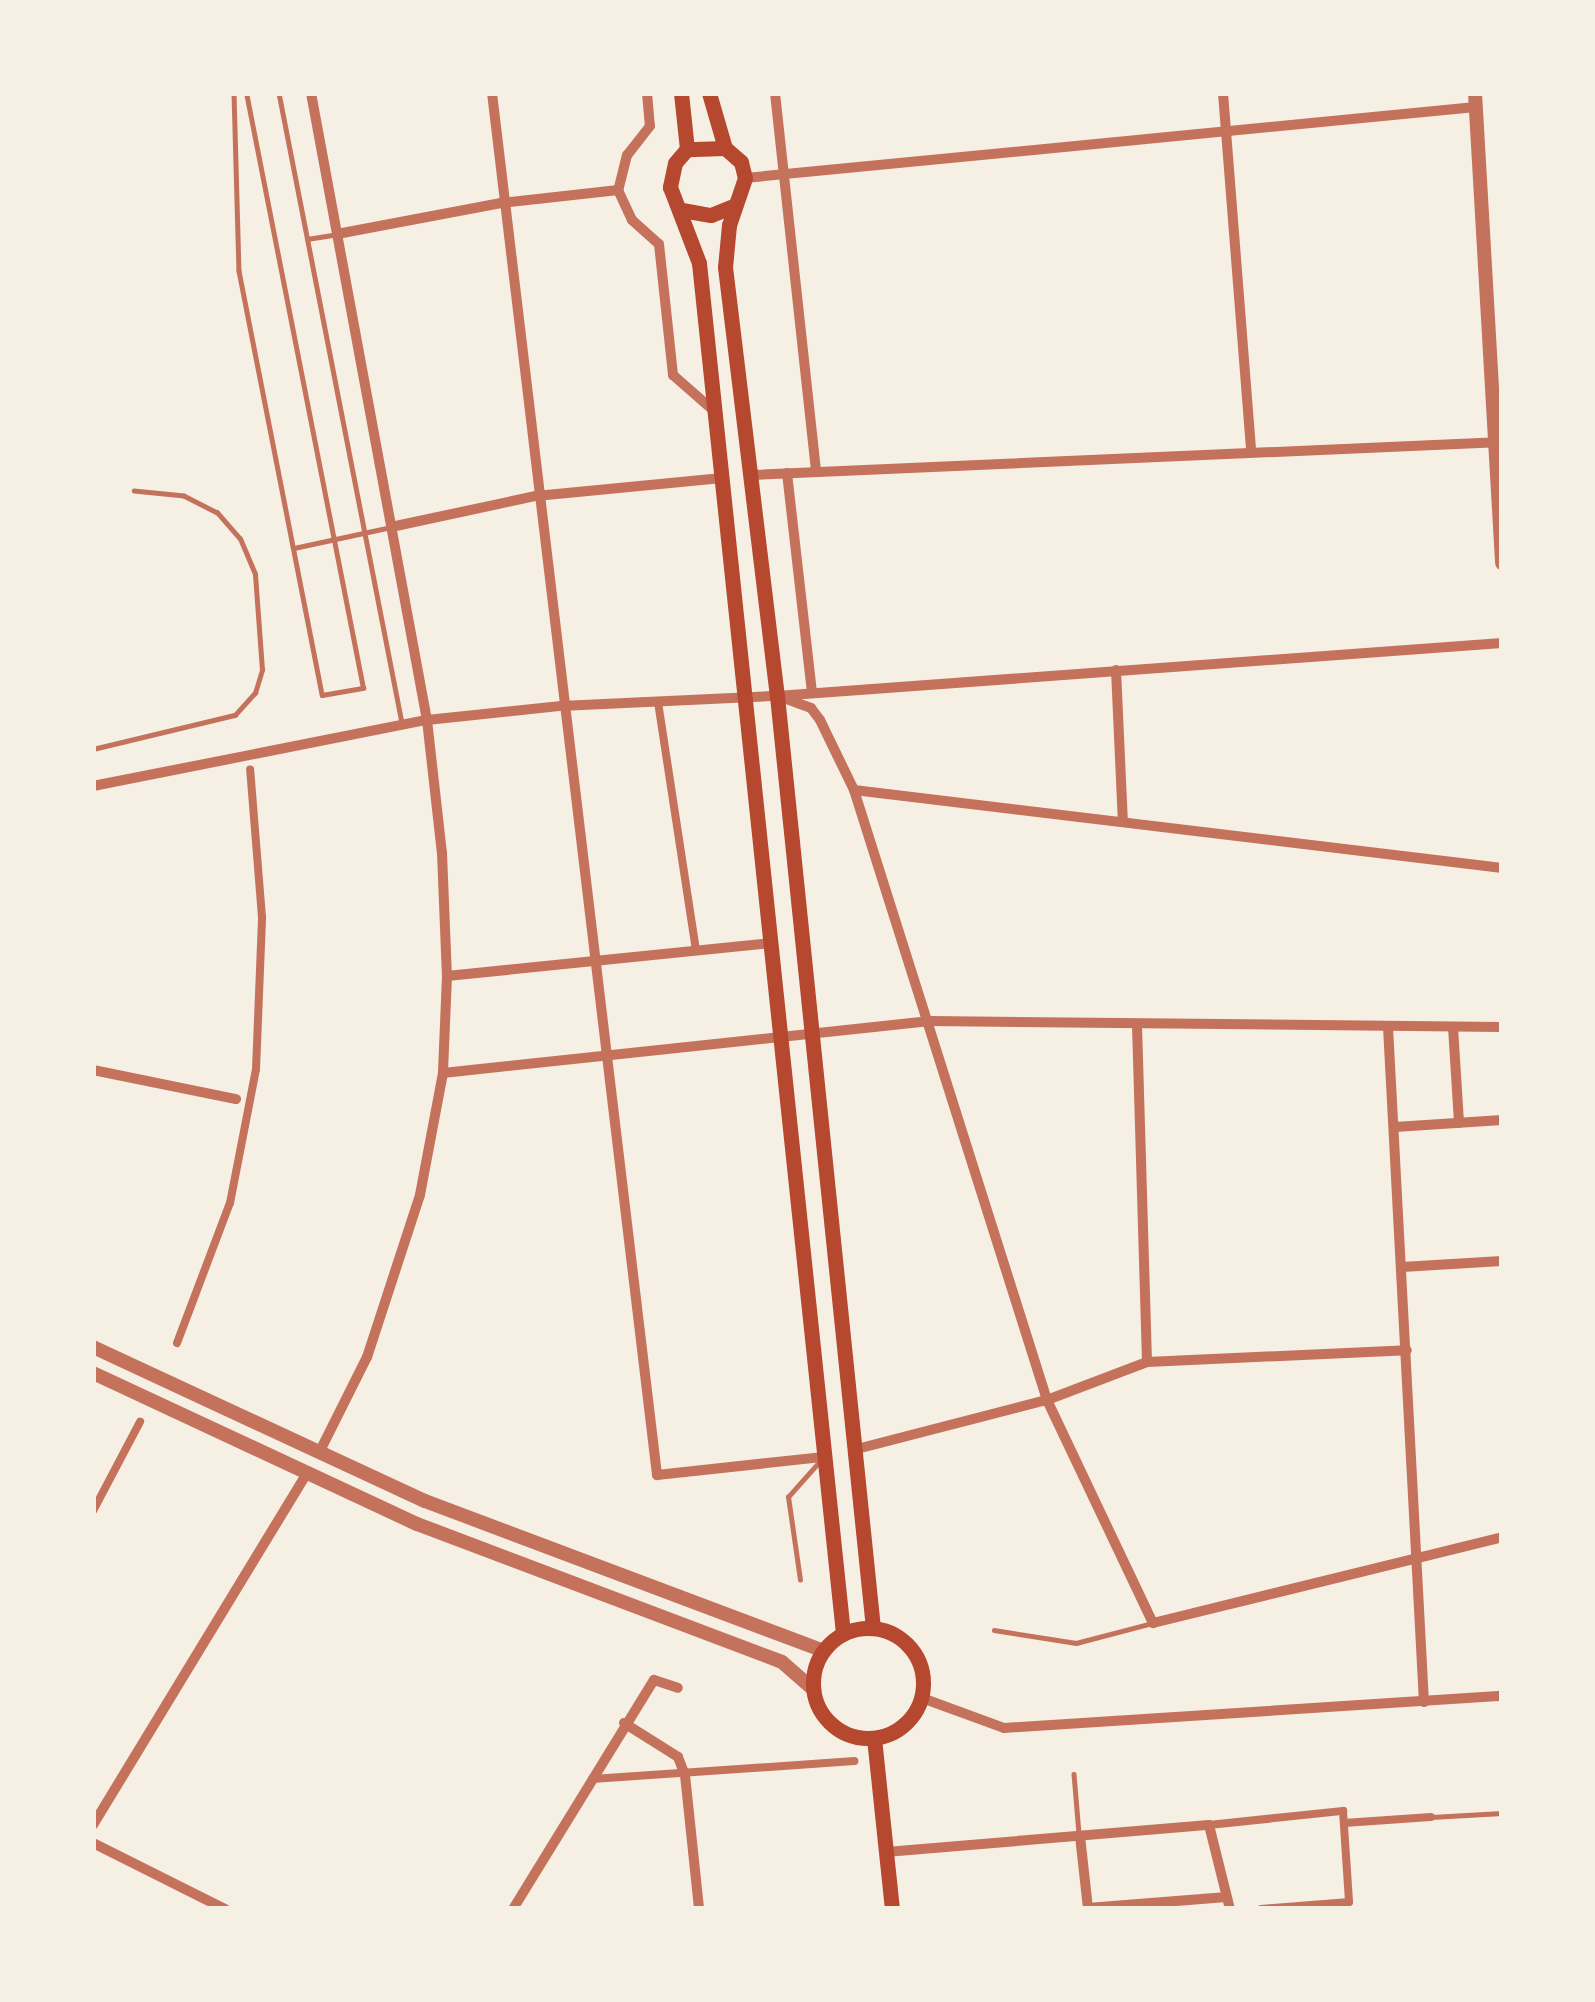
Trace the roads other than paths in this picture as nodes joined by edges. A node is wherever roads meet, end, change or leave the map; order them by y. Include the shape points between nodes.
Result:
1 (234, 93) edge
2 (246, 93) edge
3 (278, 93) edge
4 (311, 93) edge
5 (493, 93) edge
6 (647, 93) edge
7 (681, 93) edge
8 (709, 93) edge
9 (775, 93) edge
10 (1223, 93) edge
11 (1475, 100) edge
12 (1226, 130) junction
13 (687, 148) junction
14 (725, 148) junction
15 (783, 175) junction
16 (745, 178) junction
17 (618, 190) junction
18 (503, 202) junction
19 (734, 206) junction
20 (682, 210) junction
21 (337, 234) junction
22 (307, 239) junction
23 (715, 411) junction
24 (1497, 440) edge
25 (1250, 451) junction
26 (817, 471) junction
27 (787, 473) junction
28 (751, 475) junction
29 (722, 478) junction
30 (134, 491) dead end
31 (542, 496) junction
32 (391, 527) junction
33 (364, 532) junction
34 (334, 539) junction
35 (294, 548) junction
36 (1502, 563) edge
37 (1502, 643) edge
38 (1116, 670) junction
39 (812, 692) junction
40 (777, 695) junction
41 (745, 697) junction
42 (658, 701) junction
43 (566, 705) junction
44 (427, 719) junction
45 (402, 724) junction
46 (93, 748) edge
47 (250, 769) dead end
48 (93, 786) edge
49 (854, 790) junction
50 (1124, 822) junction
51 (1502, 868) edge
52 (771, 943) junction
53 (696, 950) junction
54 (598, 959) junction
55 (447, 976) junction
56 (930, 1021) junction
57 (1136, 1024) junction
58 (1388, 1027) junction
59 (1502, 1027) edge
60 (1454, 1028) junction
61 (810, 1030) junction
62 (780, 1034) junction
63 (611, 1058) junction
64 (93, 1070) edge
65 (443, 1073) junction
66 (236, 1099) dead end
67 (1502, 1120) edge
68 (1459, 1123) junction
69 (1395, 1127) junction
70 (1502, 1261) edge
71 (1402, 1267) junction
72 (177, 1343) dead end
73 (93, 1347) edge
74 (1407, 1350) junction
75 (1147, 1362) junction
76 (93, 1373) edge
77 (1047, 1400) junction
78 (140, 1422) dead end
79 (852, 1451) junction
80 (319, 1453) junction
81 (824, 1457) junction
82 (306, 1474) junction
83 (93, 1511) edge
84 (1502, 1537) edge
85 (1415, 1557) junction
86 (800, 1580) dead end
87 (1153, 1623) junction
88 (873, 1628) junction
89 (994, 1630) dead end
90 (843, 1633) junction
91 (825, 1651) junction
92 (678, 1688) dead end
93 (814, 1690) junction
94 (1502, 1696) edge
95 (922, 1697) junction
96 (1424, 1702) junction
97 (624, 1723) junction
98 (874, 1738) junction
99 (854, 1761) dead end
100 (685, 1774) junction
101 (1074, 1774) dead end
102 (590, 1779) junction
103 (1502, 1813) edge
104 (1430, 1817) joint
105 (1344, 1823) junction
106 (93, 1825) edge
107 (1208, 1826) junction
108 (1080, 1836) junction
109 (93, 1843) edge
110 (886, 1852) junction
111 (1229, 1903) edge
112 (225, 1909) edge
113 (513, 1909) edge
114 (699, 1909) edge
115 (892, 1909) edge
116 (1088, 1909) edge
117 (1261, 1909) edge

1 - 35 lane via 239,271
2 - 34 lane
3 - 22 lane
4 - 21 street
5 - 18 street
6 - 17 street via 650,126 627,155
7 - 13 main road
8 - 14 main road
9 - 15 street
10 - 12 street
11 - 12 street
11 - 24 street
12 - 15 street
12 - 25 street
13 - 14 main road
13 - 20 main road via 670,179
14 - 16 main road
15 - 16 street
15 - 26 street
16 - 19 main road
17 - 18 street
17 - 23 street via 632,220 658,244 673,375
18 - 21 street
18 - 31 street
19 - 20 main road via 711,214
19 - 28 main road via 725,267
20 - 23 main road via 699,263
21 - 22 lane
21 - 32 street
22 - 33 lane
23 - 29 main road
24 - 25 street
24 - 36 street
25 - 26 street
26 - 27 street
27 - 28 street
27 - 39 street
28 - 40 main road
29 - 31 street
29 - 41 main road
30 - 46 lane via 184,496 217,513 240,539 255,574 262,670 235,716
31 - 32 street
31 - 43 street
32 - 33 lane
32 - 44 street
33 - 34 lane
33 - 45 lane
34 - 35 lane
34 - 35 lane via 363,688 322,695
37 - 38 street
38 - 39 street
38 - 50 street
39 - 40 street
40 - 41 street
40 - 49 street via 811,708
40 - 61 main road
41 - 42 street
41 - 52 main road
42 - 43 street
42 - 53 street
43 - 44 street
43 - 54 street
44 - 45 street
44 - 55 street
45 - 48 street
47 - 72 street via 262,916 256,1069 230,1203
49 - 50 street
49 - 56 street
50 - 51 street
52 - 53 street
52 - 62 main road
53 - 54 street
54 - 55 street
54 - 63 street
55 - 65 street
56 - 57 street
56 - 61 street
56 - 77 street
57 - 58 street
57 - 75 street
58 - 60 street
58 - 69 street
59 - 60 street
60 - 68 street
61 - 62 street
61 - 79 main road
62 - 63 street
62 - 81 main road
63 - 65 street
63 - 81 street via 657,1474
64 - 66 street
65 - 80 street via 394,1279 367,1357
67 - 68 street
68 - 69 street
69 - 71 street
70 - 71 street
71 - 74 street
73 - 80 street
74 - 75 street
74 - 85 street
75 - 77 street
76 - 82 street
77 - 79 street
77 - 87 street
78 - 83 street
79 - 88 main road
80 - 91 street via 425,1502
81 - 86 lane via 788,1497
81 - 90 main road
82 - 93 street via 782,1662
82 - 106 street
84 - 85 street
85 - 87 street
85 - 96 street
87 - 89 lane via 1076,1643
88 - 90 main road
88 - 95 main road via 915,1652
90 - 91 main road
91 - 93 main road
92 - 97 street via 654,1680
93 - 98 main road via 842,1732
94 - 96 street
95 - 96 street via 1004,1728
95 - 98 main road via 907,1722
97 - 100 street via 678,1756
97 - 102 street
98 - 110 main road
99 - 100 street
100 - 102 street
100 - 114 street
101 - 108 lane
102 - 113 street
103 - 104 lane
104 - 105 street
105 - 107 street via 1343,1811
105 - 117 street via 1348,1902
107 - 108 street
107 - 111 street
108 - 110 street
108 - 116 street
109 - 112 street
110 - 115 main road
111 - 116 street

